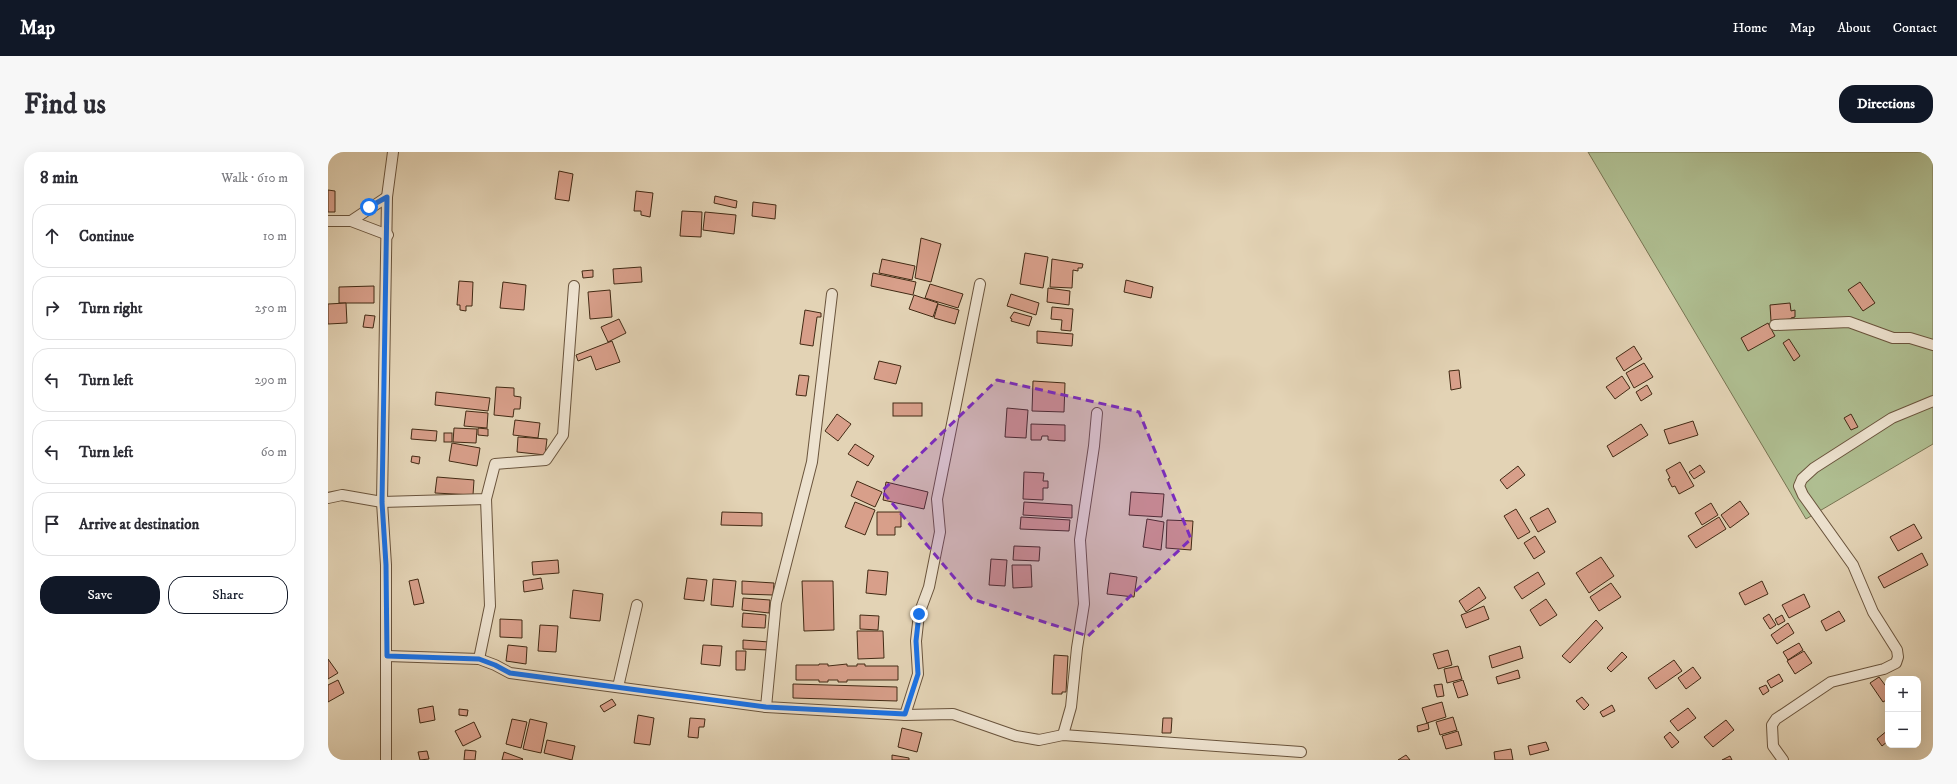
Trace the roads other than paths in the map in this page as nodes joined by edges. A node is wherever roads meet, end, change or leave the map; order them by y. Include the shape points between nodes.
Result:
1 (393, 152) edge
2 (387, 197) junction
3 (328, 221) edge
4 (351, 221) junction
5 (388, 235) junction
6 (980, 284) dead end
7 (574, 286) dead end
8 (832, 294) dead end
9 (1775, 325) dead end
10 (1933, 344) edge
11 (1933, 401) edge
12 (1097, 413) dead end
13 (328, 498) edge
14 (486, 499) junction
15 (382, 502) junction
16 (637, 605) dead end
17 (387, 656) junction
18 (479, 659) junction
19 (618, 687) junction
20 (766, 707) junction
21 (905, 714) junction
22 (1063, 735) junction
23 (1301, 752) dead end
24 (386, 760) edge
25 (1783, 760) edge

1 - 2 street
2 - 4 street
2 - 5 street
3 - 4 street
4 - 5 street
5 - 15 street
6 - 21 street via 938,499 940,532 928,587 919,614 916,641 918,674
7 - 14 street via 563,435 546,460 495,464
8 - 20 street via 812,462 776,603
9 - 10 street via 1849,322 1893,338 1910,338
11 - 25 street via 1892,418 1814,468 1800,482 1803,495 1853,565 1873,612 1898,650 1898,658 1896,663 1884,669 1831,682 1776,719 1772,726 1773,746
12 - 22 street via 1080,540 1084,604 1071,707
13 - 15 street via 342,495
14 - 15 street
14 - 18 street via 490,606
15 - 17 street
16 - 19 street
17 - 18 street
17 - 24 street
18 - 19 street via 510,673
19 - 20 street
20 - 21 street
21 - 22 street via 953,714 996,730 1040,740
22 - 23 street

